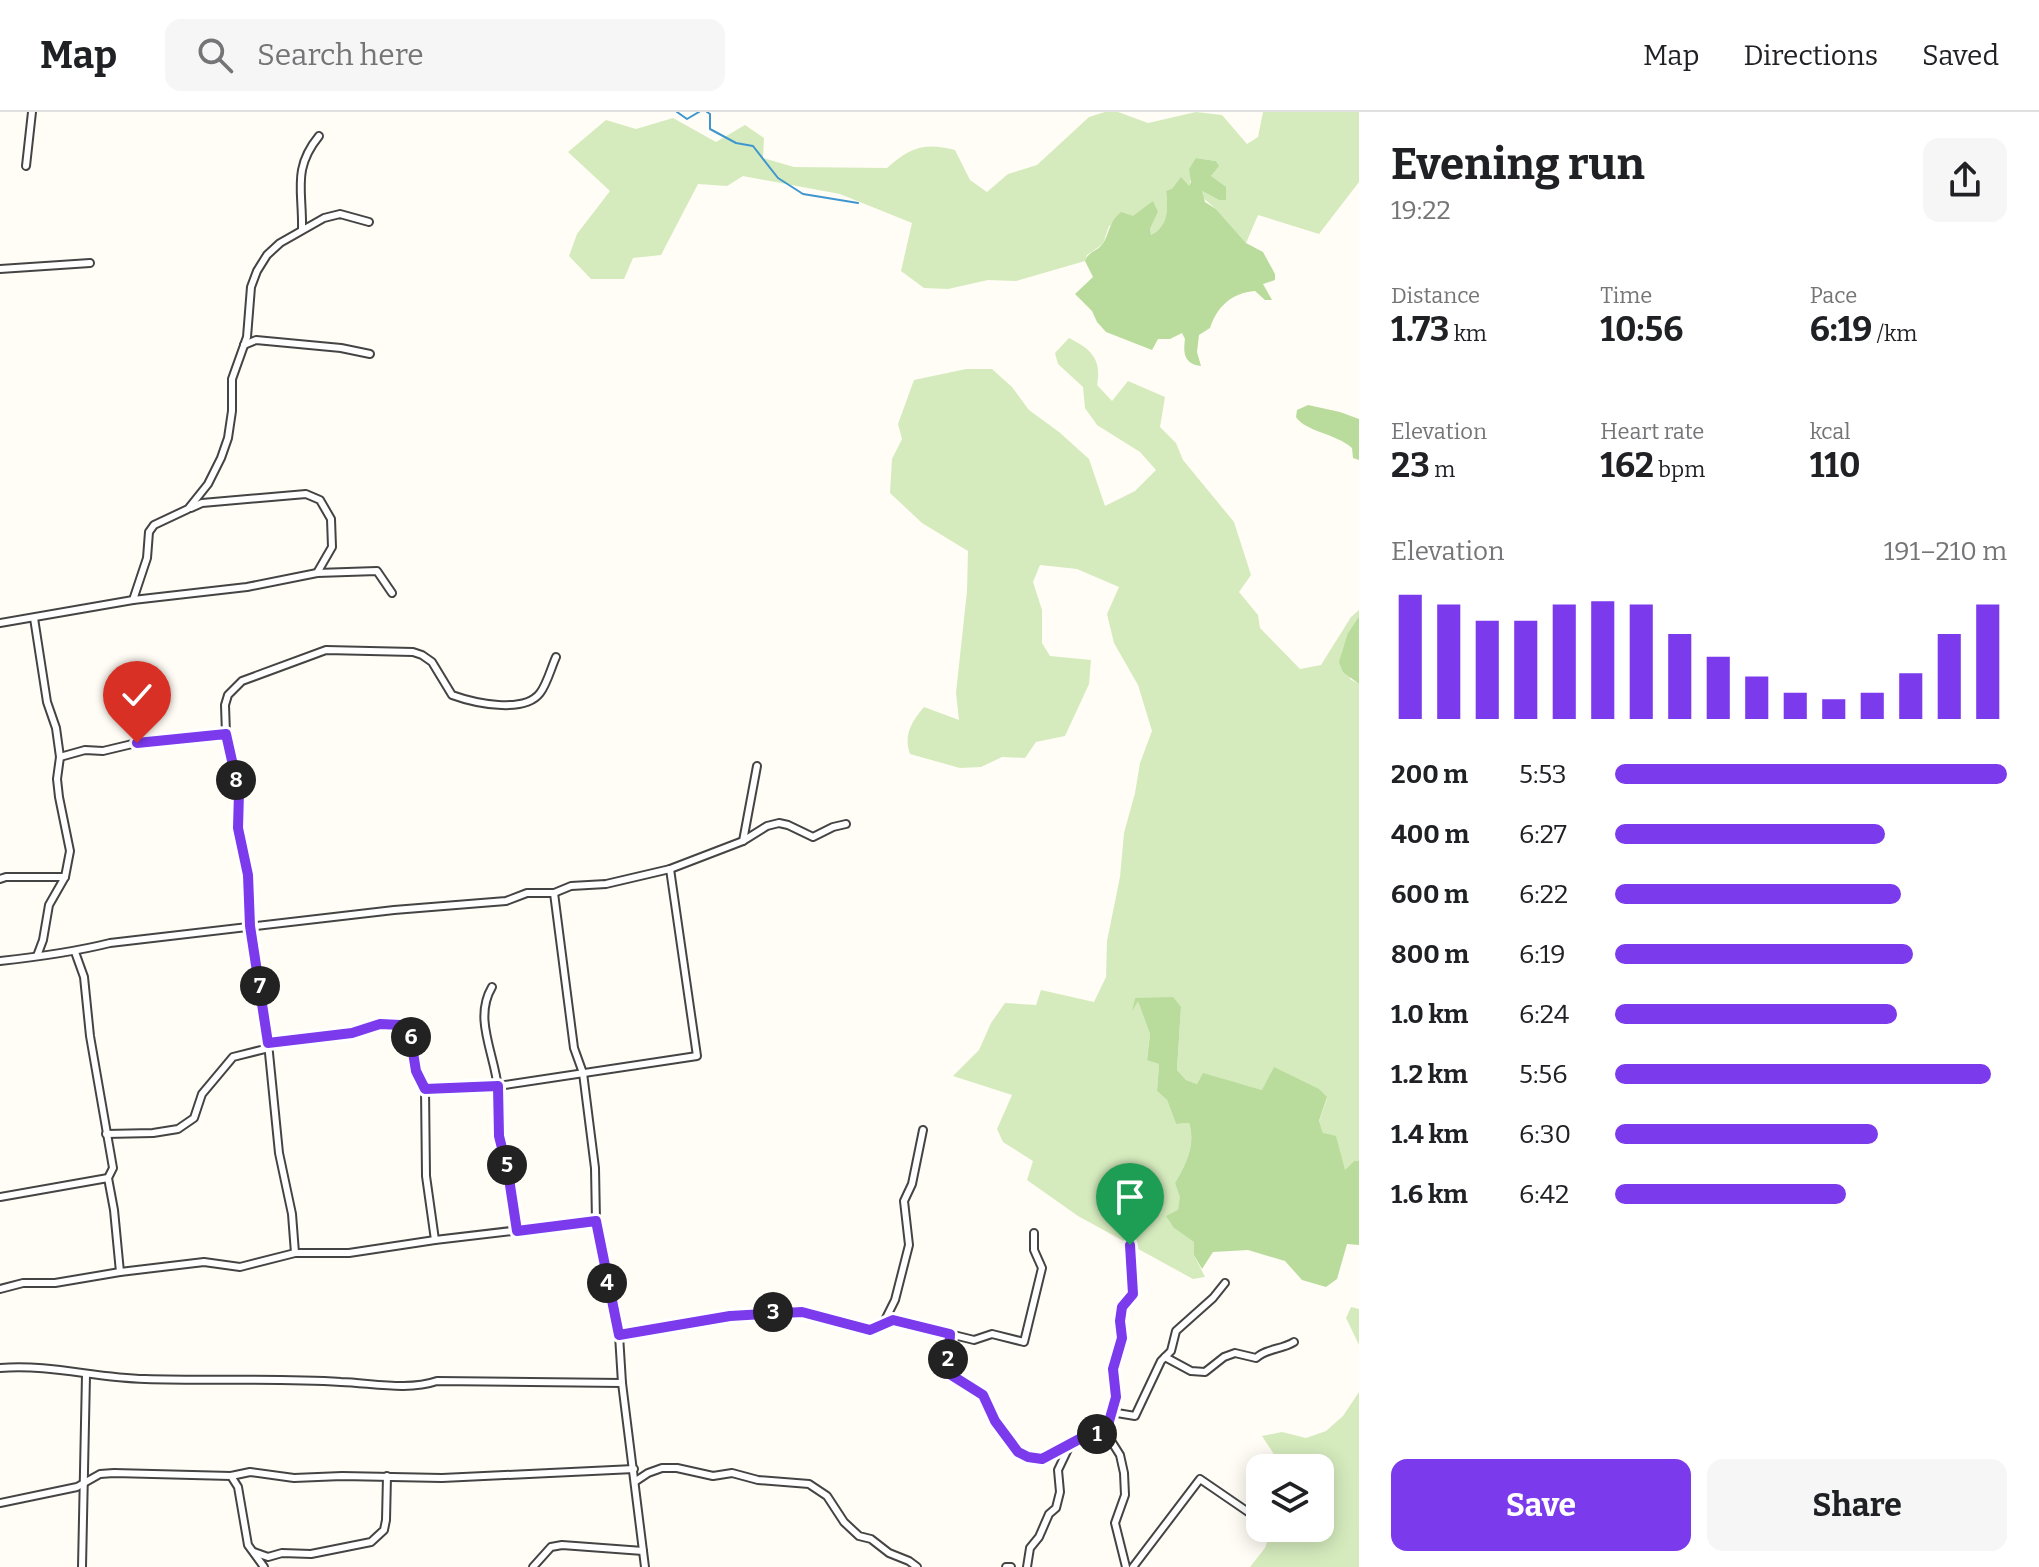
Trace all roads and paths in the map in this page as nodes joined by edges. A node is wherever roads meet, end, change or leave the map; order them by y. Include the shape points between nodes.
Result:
1 (32, 112) edge
2 (319, 136) dead end
3 (26, 166) dead end
4 (369, 222) dead end
5 (302, 229) junction
6 (90, 263) dead end
7 (0, 269) edge
8 (244, 345) junction
9 (370, 354) dead end
10 (188, 509) junction
11 (317, 573) junction
12 (392, 593) dead end
13 (133, 600) junction
14 (34, 618) junction
15 (0, 623) edge
16 (556, 657) dead end
17 (226, 734) junction
18 (60, 757) junction
19 (757, 766) dead end
20 (846, 824) dead end
21 (743, 841) junction
22 (670, 869) junction
23 (65, 877) junction
24 (0, 879) edge
25 (554, 893) junction
26 (250, 926) junction
27 (75, 952) junction
28 (37, 956) junction
29 (0, 961) edge
30 (492, 987) dead end
31 (268, 1045) junction
32 (583, 1073) junction
33 (498, 1086) junction
34 (425, 1089) junction
35 (923, 1130) dead end
36 (106, 1134) junction
37 (108, 1178) junction
38 (0, 1197) edge
39 (596, 1221) junction
40 (517, 1231) junction
41 (1034, 1233) dead end
42 (435, 1240) junction
43 (1130, 1245) dead end
44 (295, 1253) junction
45 (120, 1272) junction
46 (1225, 1283) dead end
47 (0, 1289) edge
48 (883, 1324) junction
49 (950, 1334) junction
50 (619, 1335) junction
51 (1294, 1342) dead end
52 (1165, 1357) junction
53 (0, 1368) edge
54 (86, 1375) junction
55 (622, 1383) junction
56 (1111, 1412) junction
57 (1108, 1436) junction
58 (1071, 1444) junction
59 (634, 1469) junction
60 (231, 1476) junction
61 (387, 1476) junction
62 (636, 1481) junction
63 (83, 1483) junction
64 (0, 1503) edge
65 (1246, 1511) edge
66 (643, 1551) junction
67 (254, 1552) junction
68 (82, 1567) edge
69 (264, 1567) edge
70 (533, 1567) edge
71 (645, 1567) edge
72 (917, 1567) edge
73 (1027, 1567) edge
74 (1126, 1567) edge
75 (1133, 1567) edge

1 - 3 street
2 - 5 street via 301,165
4 - 5 street via 340,214
5 - 8 street via 267,255 257,271
6 - 7 street
8 - 9 street via 256,340
8 - 10 street via 232,379 228,438 208,484
10 - 11 street via 202,503 314,496 331,519 332,547
10 - 13 street via 149,532 147,558
11 - 12 street via 377,571
11 - 13 street
13 - 14 street
14 - 15 street
14 - 18 street
16 - 17 street via 541,692 531,701 503,704 452,695 432,662 413,652 326,650 235,686 225,705
17 - 18 street via 149,740
17 - 26 street via 239,792
18 - 23 street via 57,779 70,851
19 - 21 street
20 - 21 street via 813,837 779,823
21 - 22 street
22 - 25 street
22 - 32 street via 697,1056
23 - 24 street
23 - 28 street via 49,905
25 - 26 street
25 - 32 street via 574,1048
26 - 27 street
26 - 31 street
27 - 28 street
27 - 36 street via 84,977
28 - 29 street
30 - 33 street via 483,1001 483,1017
31 - 34 street via 380,1024 401,1025 410,1034
31 - 36 street via 233,1057 202,1094 194,1118 178,1129
31 - 44 street
32 - 33 street
32 - 39 street
33 - 34 street
33 - 40 street via 499,1136
34 - 42 street via 426,1176
35 - 48 street via 904,1201 907,1255
36 - 37 street via 113,1168
37 - 38 street
37 - 45 street
39 - 40 street
39 - 50 street
40 - 42 street
41 - 49 street via 1042,1268 1024,1342 992,1334 974,1340
42 - 44 street via 349,1253
43 - 56 street via 1133,1294 1122,1307
44 - 45 street via 240,1267 204,1262
45 - 47 street
46 - 52 street via 1176,1331
48 - 49 street via 902,1321
48 - 50 street via 870,1330 802,1312 770,1312
49 - 58 street via 948,1373 983,1395 1018,1452 1042,1459
50 - 55 street
51 - 52 street via 1256,1358 1235,1353 1205,1372
52 - 56 street via 1135,1416
53 - 54 street via 61,1368
54 - 55 street via 421,1386 437,1381
54 - 63 street
55 - 59 street
56 - 57 street
57 - 58 street via 1085,1436
57 - 74 street via 1124,1473 1125,1495 1115,1523
58 - 73 street via 1058,1470 1056,1508 1030,1548
59 - 61 street
59 - 62 street
60 - 61 street
60 - 63 street via 114,1473
60 - 67 street
61 - 67 street via 384,1530 371,1542 311,1554 268,1557
62 - 66 street
62 - 72 street via 662,1468 677,1468 809,1484 827,1496 859,1536
63 - 64 street
63 - 68 street
65 - 75 street via 1200,1479
66 - 70 street via 562,1545 551,1547
66 - 71 street
67 - 69 street

